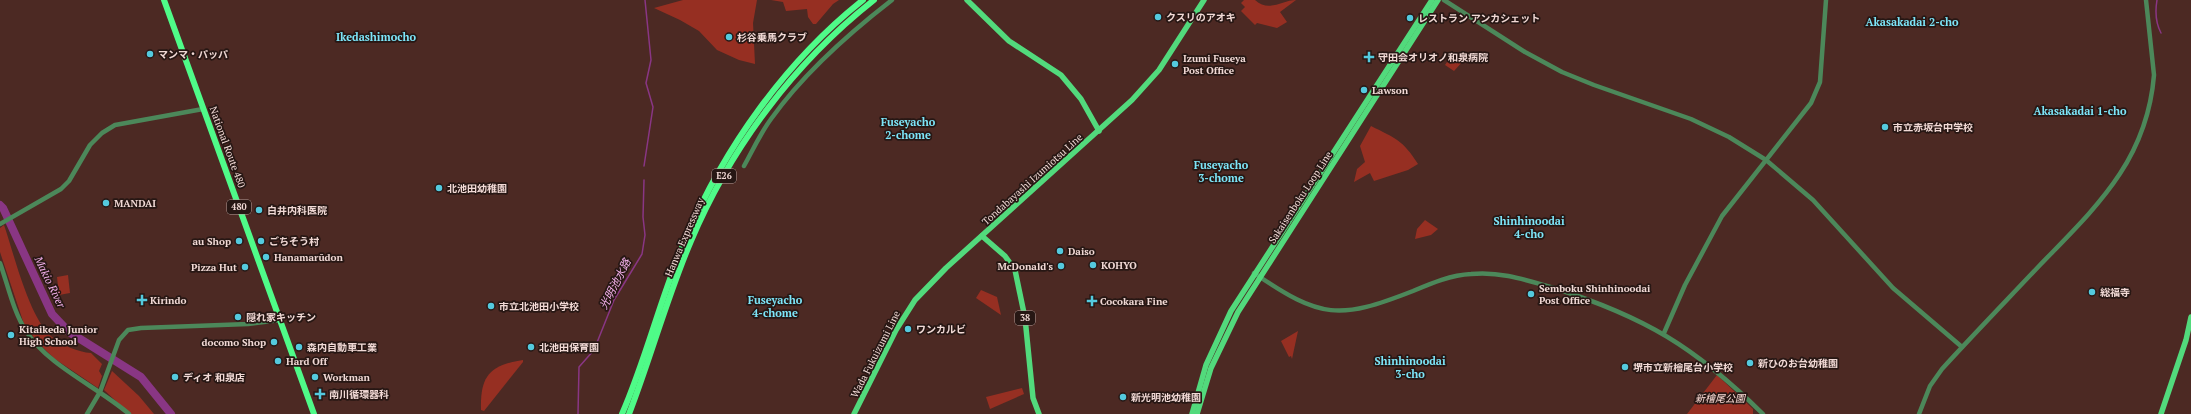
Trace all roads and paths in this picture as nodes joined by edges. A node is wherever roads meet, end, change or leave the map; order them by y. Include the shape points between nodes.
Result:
1 (164, 0) edge
2 (863, 0) edge
3 (874, 0) edge
4 (892, 0) edge
5 (967, 0) edge
6 (1204, 0) edge
7 (1432, 0) edge
8 (1438, 0) edge
9 (1444, 0) edge
10 (1826, 0) edge
11 (2146, 0) edge
12 (203, 108) junction
13 (1099, 131) junction
14 (1766, 160) junction
15 (744, 166) dead end
16 (0, 224) edge
17 (982, 236) junction
18 (0, 262) edge
19 (1257, 275) junction
20 (2191, 317) edge
21 (280, 320) junction
22 (1664, 333) junction
23 (1962, 347) junction
24 (100, 392) junction
25 (87, 414) edge
26 (129, 414) edge
27 (314, 414) edge
28 (622, 414) edge
29 (629, 414) edge
30 (854, 414) edge
31 (1039, 414) edge
32 (1192, 414) edge
33 (1197, 414) edge
34 (1763, 414) edge
35 (1919, 414) edge
36 (2162, 414) edge

1 - 12 highway, National Route 480 / 480
2 - 28 highway, Hanwa Expressway / E26 via 831,28 785,77 728,155 701,203 685,239
3 - 29 highway, Hanwa Expressway / E26 via 834,34 789,82 733,158 691,241
4 - 15 street via 804,79 771,118
5 - 13 main road via 1009,41 1061,75 1081,99
6 - 13 main road via 1159,70
7 - 19 main road, Sakaisenboku Loop Line
8 - 19 main road, Sakaisenboku Loop Line
9 - 14 street via 1562,72 1691,119 1729,137
10 - 14 street via 1820,82 1805,112
11 - 23 street via 2153,87 2148,112 2130,157 2118,179 2091,212
12 - 16 street via 115,125 90,145 61,189
12 - 21 highway, National Route 480 / 480
13 - 17 main road, Tondabayashi Izumiotsu Line
14 - 22 street via 1714,229
14 - 23 street via 1812,200 1893,288
17 - 30 main road, Wada Fukuizumi Line via 910,306 893,334
17 - 31 main road, Tondabayashi Izumiotsu Line / 38 via 1005,256 1015,270 1025,318 1032,393
18 - 24 street via 20,320 31,339 54,360
19 - 22 street via 1296,300 1330,311 1370,307 1461,275 1501,274 1609,306
19 - 32 main road, Sakaisenboku Loop Line via 1231,311 1216,341
19 - 33 main road, Sakaisenboku Loop Line via 1222,344
20 - 36 main road
21 - 24 street via 248,324 134,328 122,335 117,344
21 - 27 highway, National Route 480 / 480
22 - 34 street via 1712,366
23 - 35 street via 1930,386
24 - 25 street
24 - 26 street

